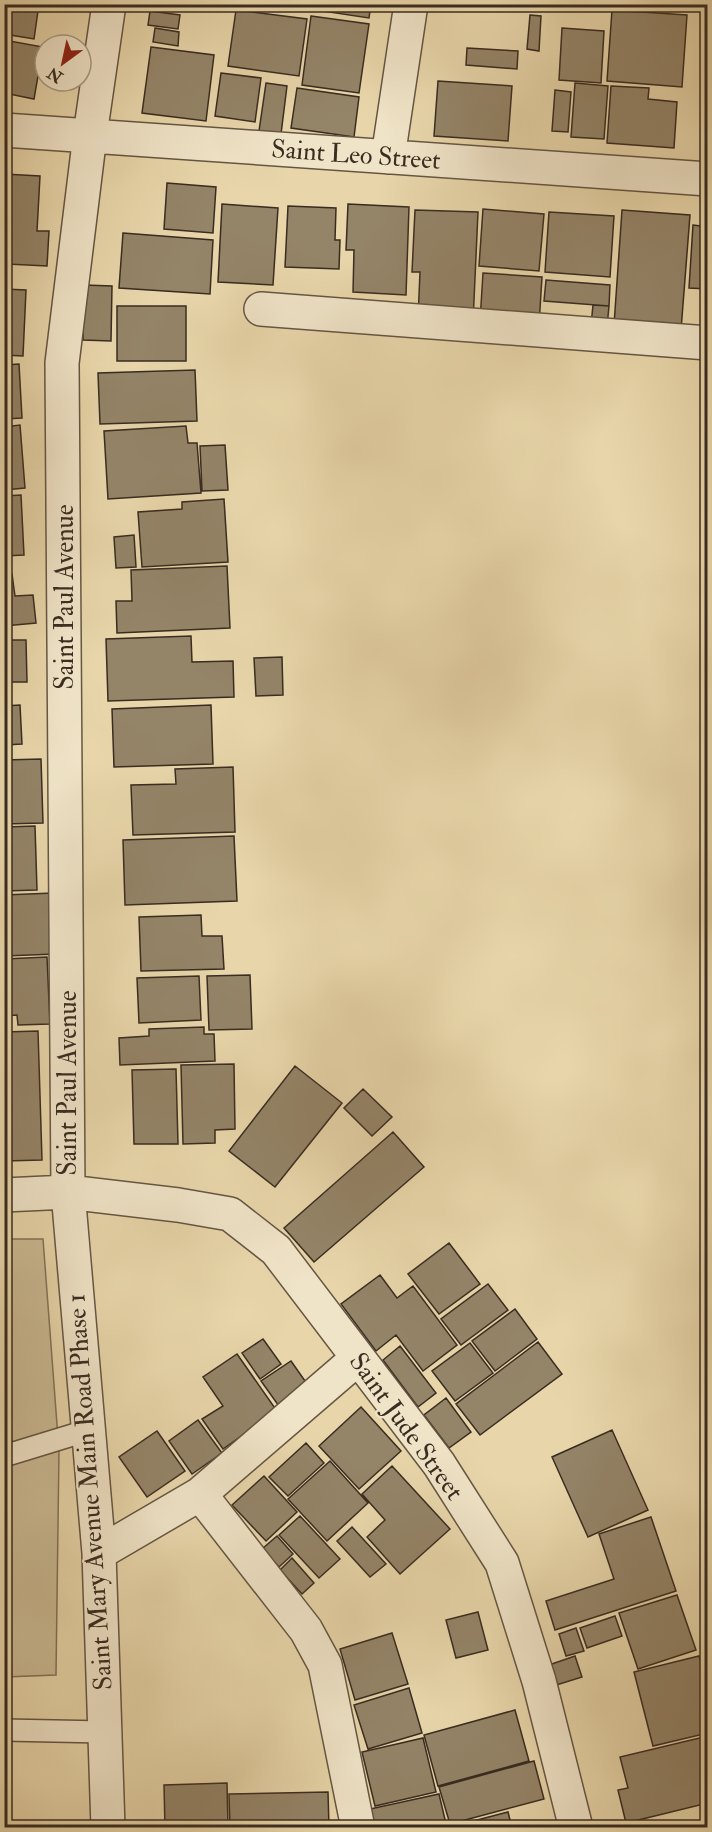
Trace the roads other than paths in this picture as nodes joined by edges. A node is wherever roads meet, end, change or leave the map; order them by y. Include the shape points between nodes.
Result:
1 (109, 4) edge
2 (411, 4) edge
3 (4, 130) edge
4 (90, 135) junction
5 (388, 157) junction
6 (708, 179) edge
7 (261, 309) dead end
8 (708, 343) edge
9 (68, 1192) junction
10 (4, 1195) edge
11 (358, 1358) junction
12 (89, 1430) junction
13 (4, 1456) edge
14 (200, 1494) junction
15 (99, 1553) junction
16 (4, 1730) edge
17 (104, 1732) junction
18 (108, 1827) edge
19 (358, 1827) edge
20 (576, 1827) edge

1 - 4 street, Saint Paul Avenue
2 - 5 street
3 - 4 street, Saint Leo Street
4 - 5 street, Saint Leo Street
4 - 9 street, Saint Paul Avenue via 62,363
5 - 6 street, Saint Leo Street
7 - 8 street
9 - 10 street, Saint Jude Street
9 - 11 street, Saint Jude Street via 230,1214 276,1250
9 - 12 street, Saint Mary Avenue Main Road Phase 1
11 - 14 street
11 - 20 street, Saint Jude Street via 439,1464 502,1563 539,1681
12 - 13 lane
12 - 15 street, Saint Mary Avenue Main Road Phase 1
14 - 15 street
14 - 19 street via 306,1630 324,1665
15 - 17 street, Saint Mary Avenue Main Road Phase 1
16 - 17 lane
17 - 18 street, Saint Mary Avenue Main Road Phase 1

